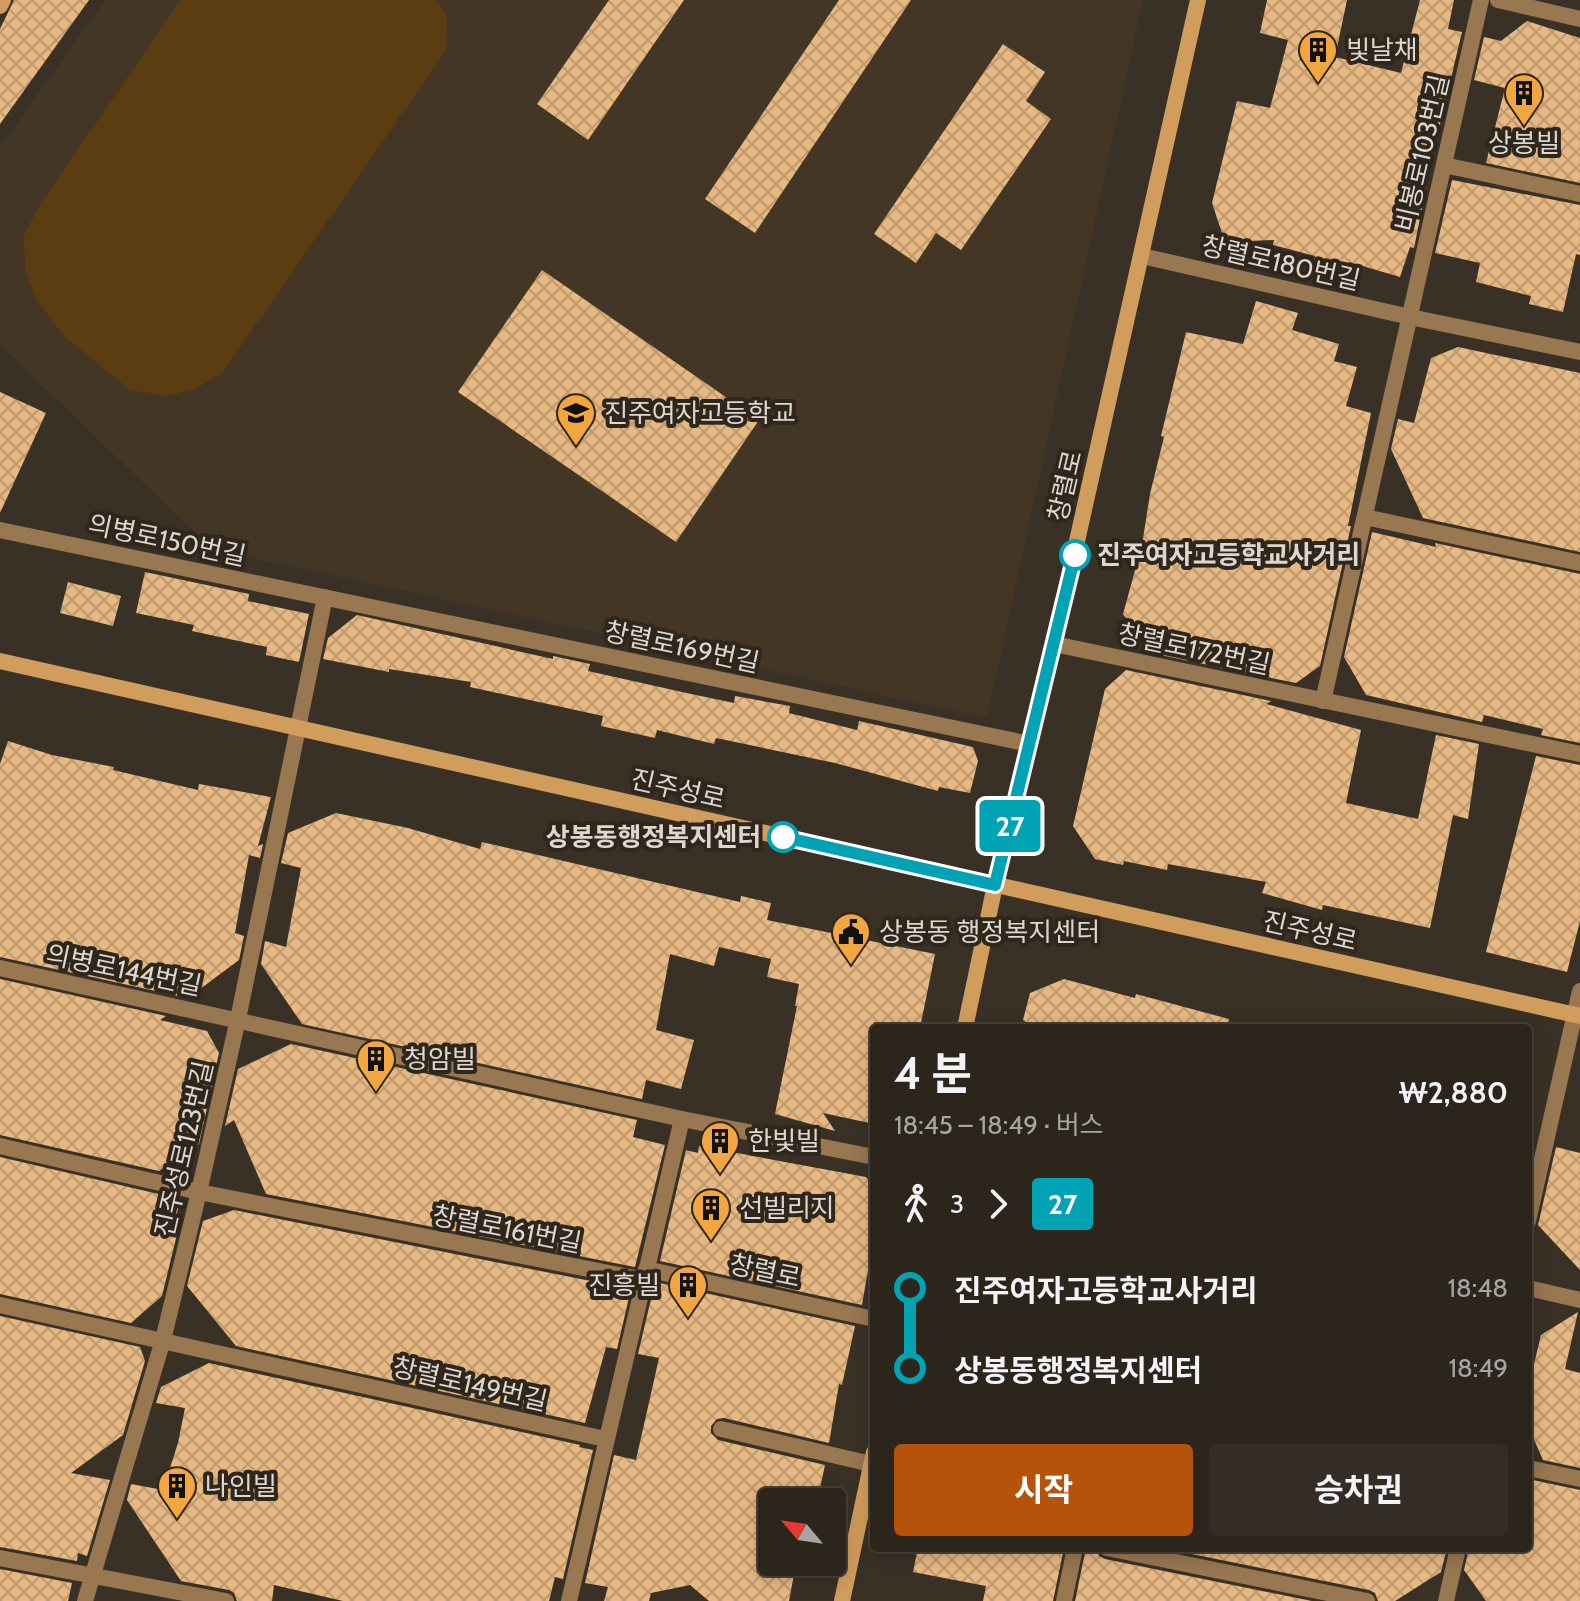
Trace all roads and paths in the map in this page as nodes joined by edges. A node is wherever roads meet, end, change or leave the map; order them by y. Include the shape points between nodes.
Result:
1 (3, 0) edge
2 (1198, 0) edge
3 (1481, 0) edge
4 (1498, 0) edge
5 (0, 6) edge
6 (1580, 19) edge
7 (1444, 165) junction
8 (1580, 194) edge
9 (1142, 256) junction
10 (1410, 317) junction
11 (1580, 352) edge
12 (1365, 517) junction
13 (0, 530) edge
14 (1580, 563) edge
15 (325, 597) junction
16 (1054, 644) junction
17 (0, 661) edge
18 (1323, 701) junction
19 (298, 728) junction
20 (1030, 744) junction
21 (1580, 754) edge
22 (995, 885) junction
23 (0, 968) edge
24 (1580, 991) edge
25 (1577, 1016) edge
26 (238, 1019) junction
27 (966, 1024) edge
28 (682, 1119) junction
29 (0, 1146) edge
30 (870, 1156) edge
31 (199, 1192) junction
32 (1532, 1204) edge
33 (645, 1275) junction
34 (1532, 1289) edge
35 (1580, 1300) edge
36 (0, 1305) edge
37 (870, 1318) edge
38 (163, 1340) junction
39 (721, 1429) dead end
40 (605, 1439) junction
41 (870, 1457) edge
42 (1532, 1469) edge
43 (870, 1472) edge
44 (1580, 1479) edge
45 (1074, 1552) edge
46 (1127, 1552) edge
47 (1457, 1552) edge
48 (0, 1558) edge
49 (92, 1575) junction
50 (85, 1601) edge
51 (226, 1601) edge
52 (569, 1601) edge
53 (842, 1601) edge
54 (1064, 1601) edge
55 (1367, 1601) edge
56 (1446, 1601) edge

1 - 5 main road
2 - 9 main road, 창렬로
3 - 7 street, 비봉로103번길
4 - 6 street
7 - 8 street
7 - 10 street, 비봉로103번길
9 - 10 street, 창렬로180번길
9 - 16 main road, 창렬로
10 - 11 street, 창렬로180번길
10 - 12 street
12 - 14 street
12 - 18 street
13 - 15 street, 의병로150번길
15 - 19 street, 진주성로123번길
15 - 20 street, 창렬로169번길
16 - 18 street, 창렬로172번길
16 - 20 main road, 창렬로
17 - 19 main road, 진주성로
18 - 21 street, 창렬로172번길
19 - 22 main road, 진주성로
19 - 26 street, 진주성로123번길
20 - 22 main road, 창렬로
22 - 25 main road, 진주성로
22 - 27 main road, 창렬로
23 - 26 street, 의병로144번길
24 - 25 street
25 - 32 street
26 - 28 street
26 - 31 street, 진주성로123번길
28 - 30 street
28 - 33 street
29 - 31 street
31 - 33 street, 창렬로161번길
31 - 38 street, 진주성로123번길
33 - 37 street, 창렬로
33 - 40 street
34 - 35 street
36 - 38 street, 창렬로149번길
38 - 40 street, 창렬로149번길
38 - 49 street, 진주성로123번길
39 - 41 street
40 - 52 street
42 - 44 street
43 - 53 main road
45 - 54 street
46 - 55 street
47 - 56 street
48 - 49 street
49 - 50 street, 진주성로123번길
49 - 51 street

